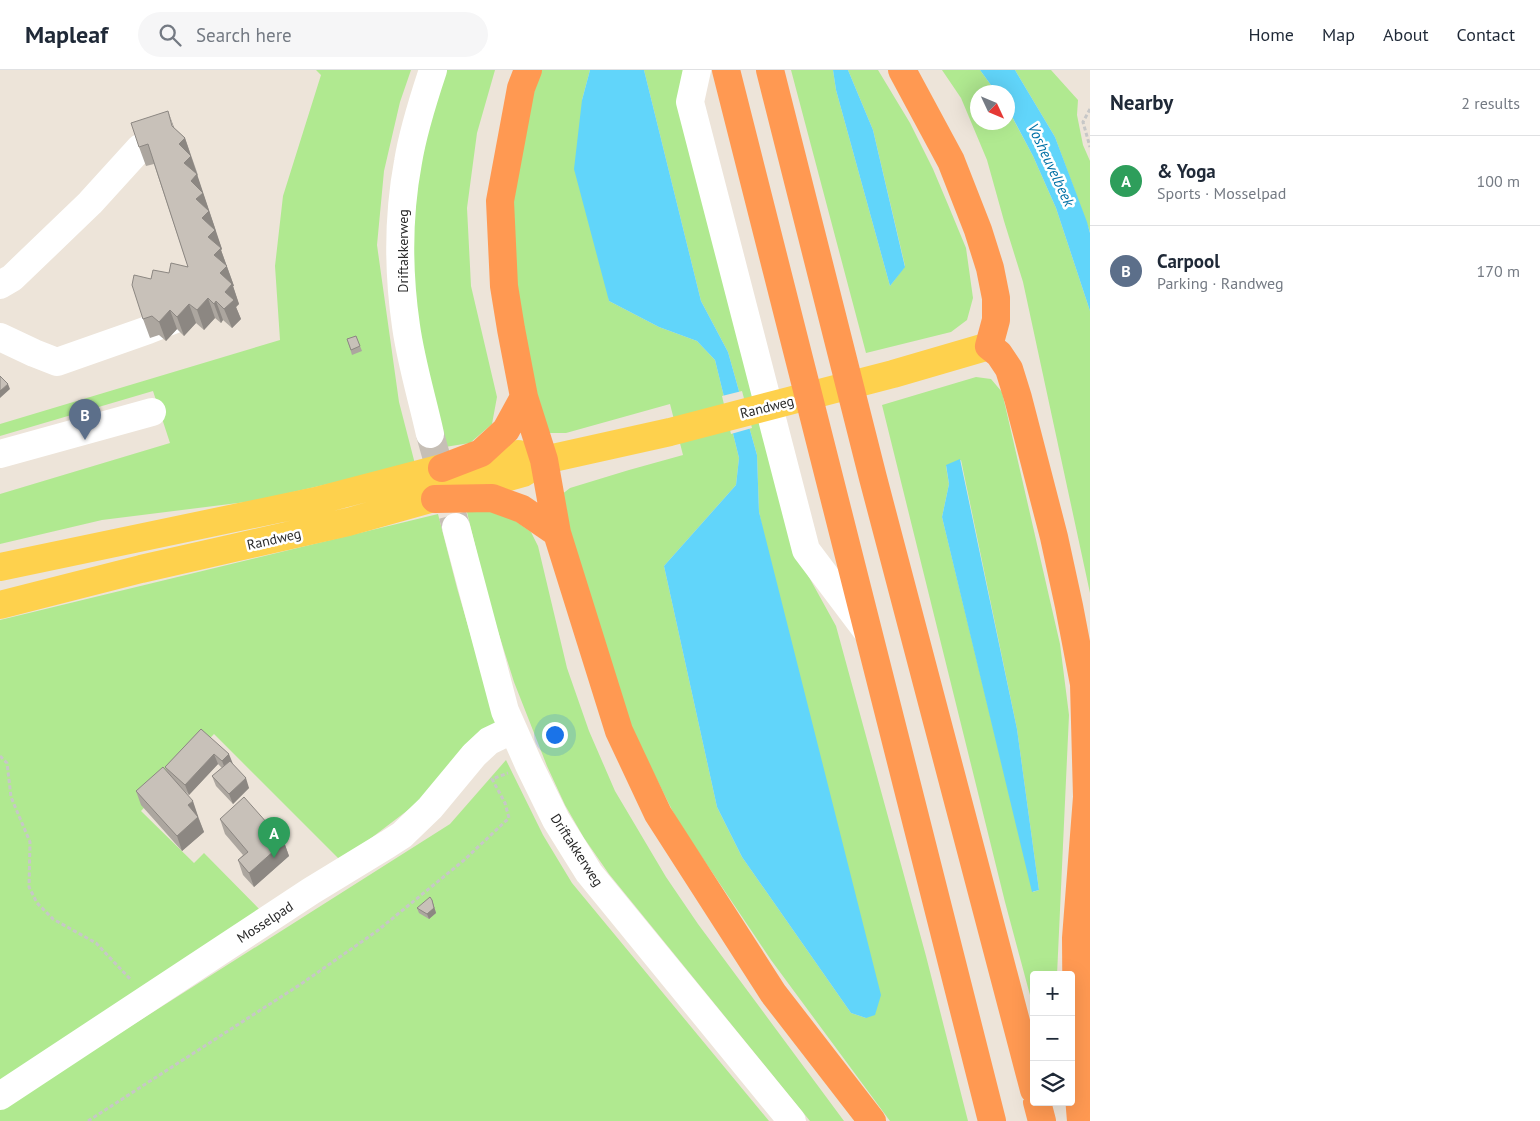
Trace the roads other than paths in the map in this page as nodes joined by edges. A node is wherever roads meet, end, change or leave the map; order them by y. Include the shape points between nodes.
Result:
1 (433, 70) edge
2 (528, 70) edge
3 (697, 70) edge
4 (726, 70) edge
5 (770, 70) edge
6 (902, 70) edge
7 (174, 176) edge
8 (0, 285) edge
9 (206, 306) edge
10 (0, 337) edge
11 (989, 346) junction
12 (524, 398) junction
13 (152, 412) dead end
14 (430, 434) tunnel mouth
15 (0, 454) edge
16 (544, 460) junction
17 (442, 468) junction
18 (435, 499) junction
19 (456, 527) tunnel mouth
20 (557, 533) junction
21 (0, 567) edge
22 (0, 605) edge
23 (867, 630) junction
24 (512, 730) junction
25 (1030, 1075) edge
26 (0, 1096) edge
27 (1038, 1106) edge
28 (792, 1121) edge
29 (872, 1121) edge
30 (992, 1121) edge
31 (1042, 1121) edge
32 (1081, 1121) edge

1 - 14 street, Driftakkerweg via 407,163 400,246 406,328
2 - 12 highway via 500,202 504,286
3 - 23 street via 690,102 806,550
4 - 23 highway
5 - 25 highway
6 - 11 highway via 951,161 990,268 996,298 996,320
7 - 8 street via 162,140 140,148 83,209 12,278
9 - 10 street via 57,362
11 - 16 main road, Randweg via 670,432
11 - 32 highway via 1009,369 1018,398 1070,606 1084,684 1087,797 1076,938 1077,1072
12 - 16 highway
12 - 17 highway via 506,430 481,453
13 - 15 street
16 - 17 main road, Randweg via 518,454
16 - 18 main road, Randweg via 523,473
16 - 20 highway
17 - 21 main road, Randweg via 316,501
18 - 20 highway via 492,498 522,509
18 - 22 main road, Randweg
19 - 24 street, Driftakkerweg
20 - 29 highway via 619,731 658,814 773,993
23 - 30 highway
24 - 26 street, Mosselpad via 490,741 474,755 430,808 402,835 311,891
24 - 28 street, Driftakkerweg via 560,827 589,872
27 - 31 highway

